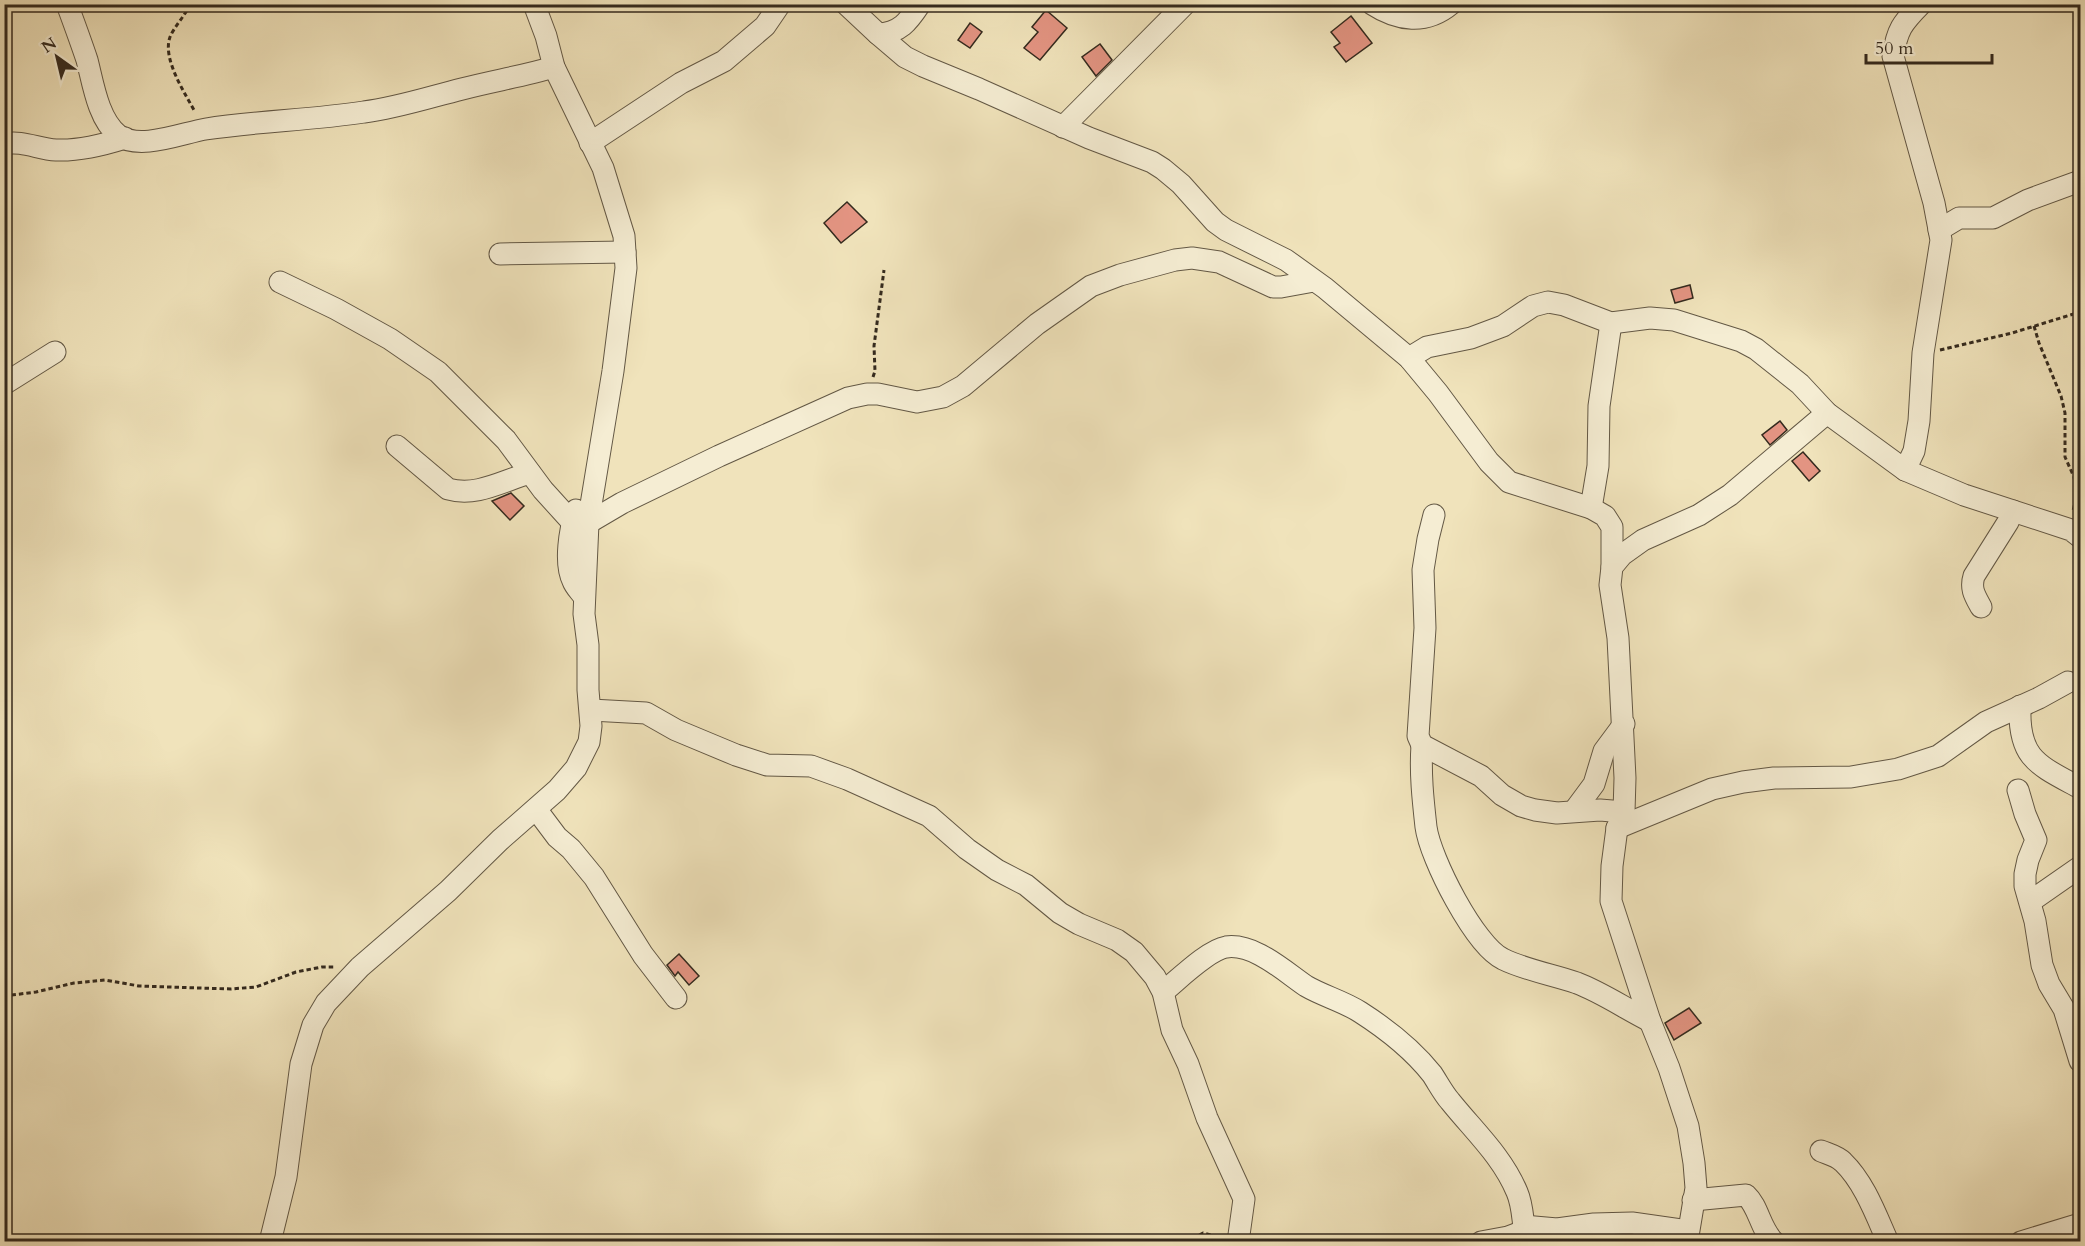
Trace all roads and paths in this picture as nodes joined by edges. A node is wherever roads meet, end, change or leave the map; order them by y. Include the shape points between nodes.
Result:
1 (67, 4) edge
2 (190, 4) edge
3 (534, 4) edge
4 (780, 4) edge
5 (846, 4) edge
6 (920, 4) edge
7 (1185, 4) edge
8 (1372, 4) edge
9 (1451, 4) edge
10 (1921, 4) edge
11 (878, 34) junction
12 (554, 67) junction
13 (1064, 127) junction
14 (205, 129) junction
15 (125, 138) junction
16 (590, 143) junction
17 (4, 144) edge
18 (2080, 181) edge
19 (1939, 230) junction
20 (625, 252) junction
21 (500, 254) dead end
22 (884, 270) dead end
23 (1314, 281) junction
24 (280, 282) dead end
25 (2080, 312) edge
26 (1611, 323) junction
27 (2034, 326) junction
28 (55, 352) dead end
29 (1923, 353) junction
30 (1409, 358) junction
31 (4, 384) edge
32 (860, 395) junction
33 (1827, 413) junction
34 (397, 446) dead end
35 (1905, 470) junction
36 (530, 473) junction
37 (1592, 508) junction
38 (2013, 511) junction
39 (1434, 515) dead end
40 (580, 523) junction
41 (1612, 527) junction
42 (2076, 534) edge
43 (1643, 540) junction
44 (1612, 567) junction
45 (1982, 607) dead end
46 (2068, 682) dead end
47 (2020, 706) junction
48 (591, 710) junction
49 (1624, 724) junction
50 (1422, 746) junction
51 (2080, 788) edge
52 (2018, 790) dead end
53 (536, 809) junction
54 (1574, 811) junction
55 (1620, 820) junction
56 (2080, 867) edge
57 (2031, 901) junction
58 (360, 967) junction
59 (1163, 992) junction
60 (4, 996) edge
61 (676, 999) dead end
62 (1650, 1021) junction
63 (2080, 1061) edge
64 (1821, 1151) dead end
65 (1693, 1200) junction
66 (2080, 1224) edge
67 (1525, 1233) edge
68 (1688, 1237) edge
69 (1774, 1241) edge
70 (270, 1242) edge
71 (1186, 1242) edge
72 (1226, 1242) edge
73 (1239, 1242) edge
74 (1481, 1242) edge
75 (1888, 1242) edge
76 (2020, 1242) edge

1 - 15 street via 95,95 110,126
2 - 14 path via 170,36 168,49 177,77
3 - 12 street
4 - 16 street via 765,26 724,61 663,94
5 - 11 street
6 - 11 street via 900,29
7 - 13 street
8 - 9 street via 1412,19 1437,14
10 - 19 street via 1904,20 1896,35 1893,56
11 - 13 street via 904,57
12 - 14 street via 365,112
12 - 16 street
13 - 23 street via 1152,162 1181,184 1215,222 1286,260
14 - 15 street via 145,142
15 - 17 street via 74,150
16 - 20 street via 603,168 624,236
18 - 19 street via 1993,218 1959,218
19 - 29 street via 1939,259
20 - 21 street
20 - 40 street via 613,371
22 - 32 path via 875,371
23 - 30 street
23 - 32 street via 1273,287 1219,262 1175,260 1091,286 1012,343 963,386 943,397 917,402 878,394
24 - 36 street via 420,358 506,440
25 - 27 path
26 - 30 street via 1548,302 1533,306 1503,326 1471,338 1427,347
26 - 33 street via 1650,318 1674,320 1741,341 1783,369
26 - 37 street via 1599,406 1598,466
27 - 29 path
27 - 42 path via 2065,414 2065,457 2077,494 2072,515
28 - 31 street
29 - 35 street via 1919,421 1914,451
30 - 37 street via 1499,474 1509,482
32 - 40 street via 804,417
33 - 35 street
33 - 43 street via 1730,495 1700,515
34 - 36 street via 448,489 458,492 477,491
35 - 38 street
36 - 40 street
37 - 41 street via 1605,516
38 - 42 street
38 - 45 street via 1972,583
39 - 50 street via 1423,570 1425,628 1418,727
40 - 48 street
41 - 43 street via 1625,537
41 - 44 street
43 - 44 street
44 - 49 street via 1611,596
46 - 47 street
47 - 51 street via 2022,739 2028,753
47 - 55 street via 1986,722 1938,756 1898,769 1851,777 1743,782
48 - 53 street via 585,752 567,779
48 - 59 street via 646,713 736,755 767,765 811,766 929,816 967,849 1026,885 1060,913 1124,945 1144,963
49 - 54 street via 1604,750 1594,784
49 - 55 street via 1625,778
50 - 54 street via 1481,776 1521,806 1557,813
50 - 62 street via 1421,784 1432,848 1458,905 1487,946 1501,959 1579,984
52 - 57 street via 2036,840 2025,874
53 - 58 street
53 - 61 street via 594,877
54 - 55 street via 1600,810
55 - 62 street via 1611,901
56 - 57 street
57 - 63 street via 2042,965 2064,1009
58 - 60 path via 322,967 256,987 74,982
58 - 70 street via 326,1003 313,1025 301,1064 286,1177
59 - 67 street via 1200,961 1223,948 1234,947 1251,950 1309,987 1361,1012 1416,1056 1496,1154 1518,1195
59 - 73 street via 1172,1030 1244,1199
62 - 65 street via 1688,1126 1696,1188
64 - 75 street via 1843,1162 1855,1177
65 - 68 street
65 - 69 street via 1746,1195
66 - 76 street
67 - 68 street via 1632,1223
67 - 74 street
71 - 72 path via 1203,1233

